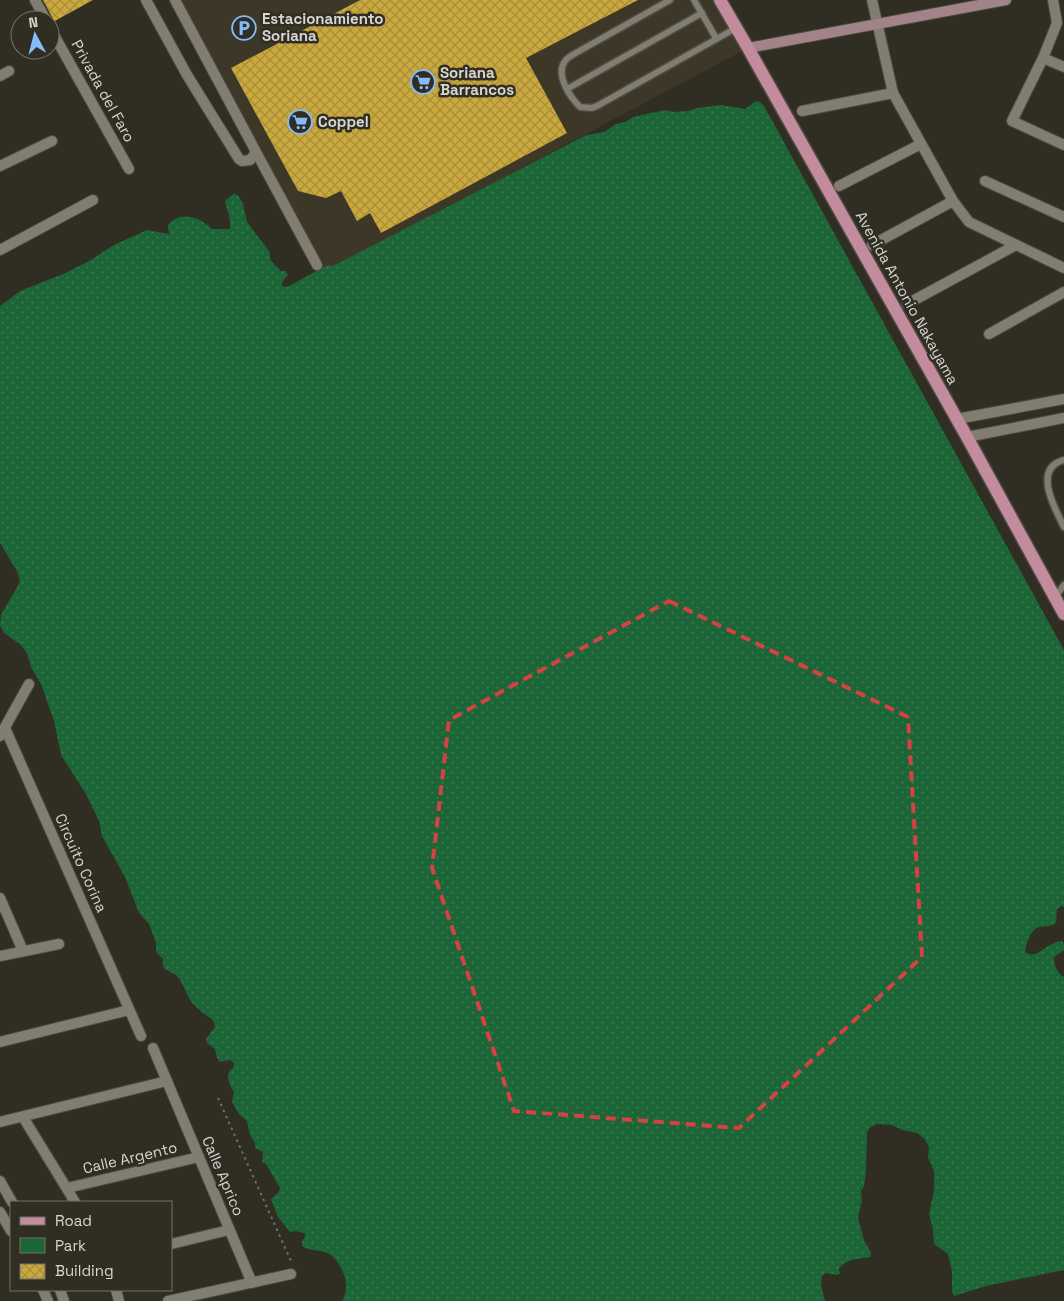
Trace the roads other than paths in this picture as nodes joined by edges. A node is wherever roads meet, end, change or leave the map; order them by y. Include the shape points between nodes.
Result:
1 (146, 0) edge
2 (175, 0) edge
3 (670, 0) edge
4 (694, 0) edge
5 (720, 0) edge
6 (872, 0) edge
7 (1006, 0) edge
8 (1053, 0) edge
9 (702, 13) junction
10 (876, 24) junction
11 (736, 28) junction
12 (716, 38) junction
13 (60, 46) edge
14 (748, 48) junction
15 (1043, 58) junction
16 (1064, 67) edge
17 (567, 89) junction
18 (893, 93) junction
19 (802, 111) dead end
20 (52, 141) dead end
21 (921, 144) junction
22 (1064, 145) edge
23 (255, 150) junction
24 (0, 166) edge
25 (129, 170) dead end
26 (985, 181) dead end
27 (839, 186) dead end
28 (93, 200) dead end
29 (953, 201) junction
30 (1064, 217) edge
31 (1016, 244) junction
32 (872, 245) dead end
33 (0, 250) edge
34 (318, 265) dead end
35 (1064, 268) edge
36 (1064, 292) edge
37 (907, 304) dead end
38 (989, 334) dead end
39 (1064, 399) edge
40 (1064, 418) edge
41 (956, 419) junction
42 (967, 437) junction
43 (1064, 460) edge
44 (1064, 528) edge
45 (1064, 585) edge
46 (1055, 596) junction
47 (1064, 614) edge
48 (29, 684) dead end
49 (2, 732) edge
50 (0, 898) edge
51 (59, 944) dead end
52 (24, 951) junction
53 (0, 956) edge
54 (129, 1010) junction
55 (141, 1036) dead end
56 (0, 1042) edge
57 (154, 1048) dead end
58 (167, 1081) junction
59 (23, 1117) junction
60 (0, 1122) edge
61 (199, 1157) junction
62 (0, 1182) edge
63 (67, 1188) junction
64 (11, 1201) edge
65 (74, 1201) edge
66 (0, 1212) edge
67 (10, 1229) edge
68 (229, 1230) junction
69 (172, 1244) edge
70 (291, 1274) road end
71 (252, 1283) junction
72 (168, 1301) edge

1 - 23 street via 239,159 250,160
2 - 23 street
3 - 17 lane via 564,62 561,72
4 - 9 lane
5 - 11 main road, Avenida Antonio Nakayama
6 - 10 street
7 - 10 street
8 - 15 street via 1057,23
9 - 12 lane
9 - 17 lane
10 - 14 street
10 - 18 street
11 - 12 lane
11 - 14 main road, Avenida Antonio Nakayama
12 - 17 lane via 592,108 580,107
13 - 25 street, Privada del Faro
14 - 41 main road, Avenida Antonio Nakayama
15 - 16 street
15 - 22 street via 1012,121
18 - 19 street
18 - 21 street
20 - 24 street
21 - 27 street
21 - 29 street
23 - 34 street
26 - 30 street
28 - 33 street
29 - 31 street via 969,222
29 - 32 street
31 - 35 street
31 - 37 street
36 - 38 street
39 - 41 street
40 - 42 street
41 - 42 main road, Avenida Antonio Nakayama
42 - 46 main road, Avenida Antonio Nakayama
43 - 44 lane via 1050,469 1047,482
45 - 46 lane
46 - 47 main road, Avenida Antonio Nakayama
48 - 49 street, Circuito Corina
49 - 54 street, Circuito Corina
50 - 52 street
51 - 52 street
52 - 53 street
54 - 55 street, Circuito Corina
54 - 56 street
57 - 58 street, Calle Aprico
58 - 59 street
58 - 61 street, Calle Aprico
59 - 60 street
59 - 63 street
61 - 63 street, Calle Argento
61 - 68 street, Calle Aprico
62 - 64 street
63 - 65 street
66 - 67 street
68 - 69 street
68 - 71 street, Calle Aprico
70 - 71 street
71 - 72 street

